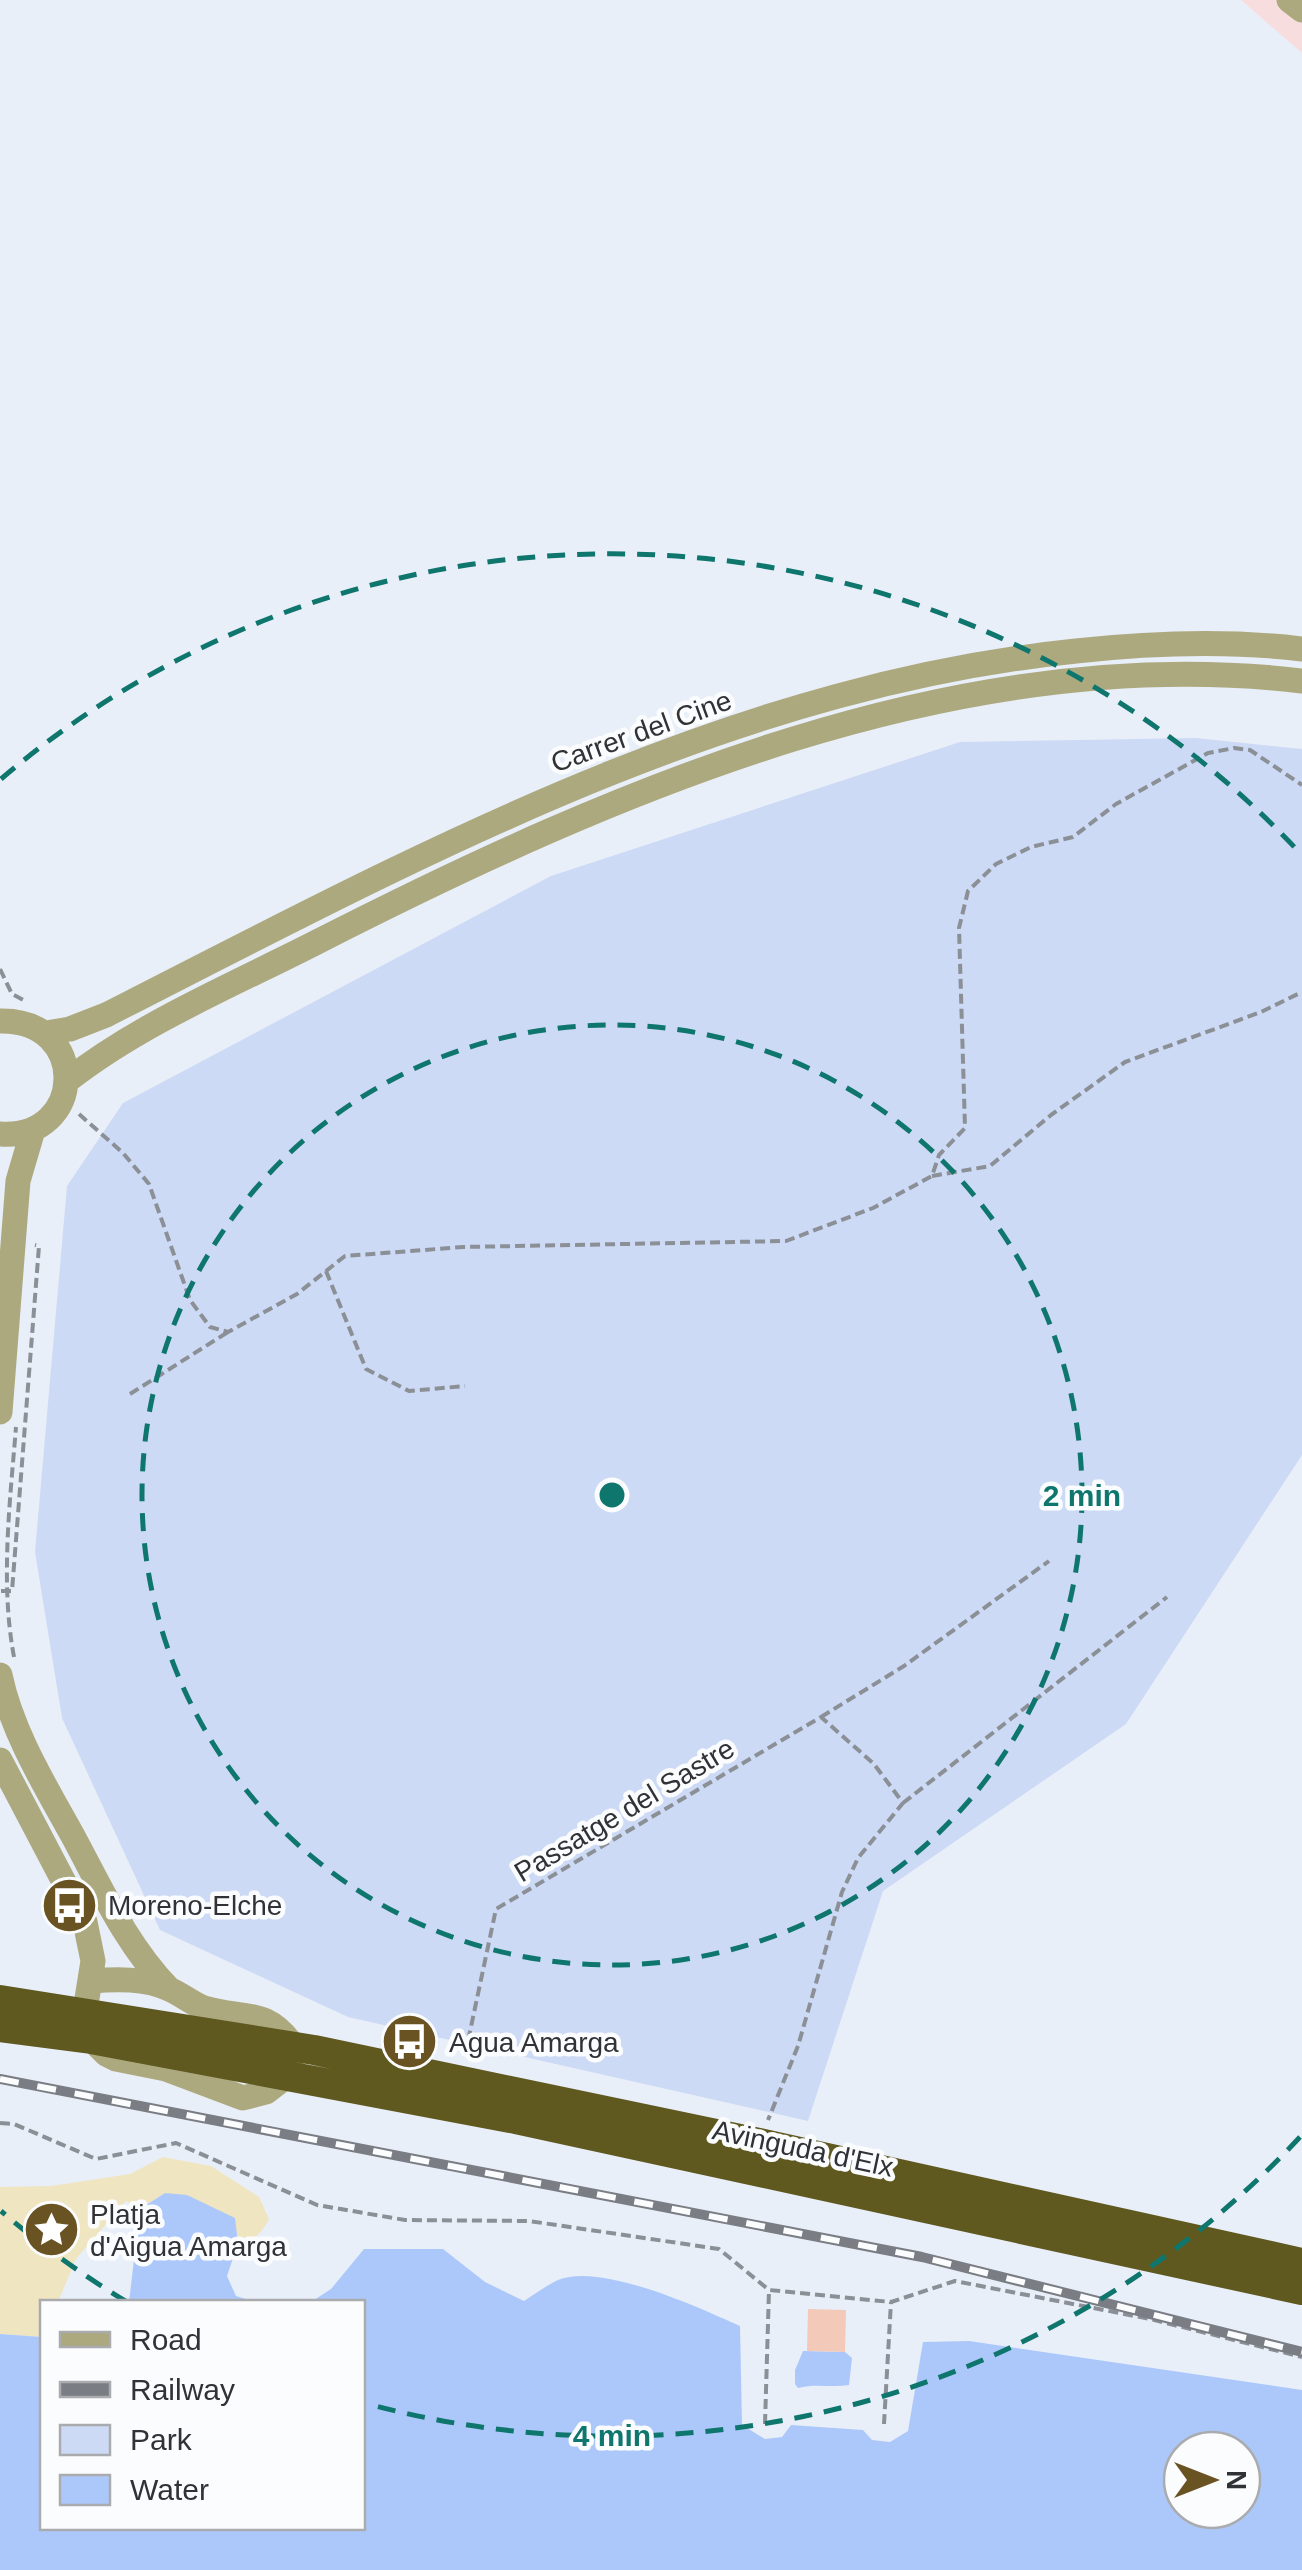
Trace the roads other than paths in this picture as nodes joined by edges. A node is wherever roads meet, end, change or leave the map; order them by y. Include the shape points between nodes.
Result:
1 (1289, 0) edge
2 (1302, 10) edge
3 (1302, 649) edge
4 (1302, 681) edge
5 (6, 1015) edge
6 (46, 1033) junction
7 (66, 1081) junction
8 (33, 1130) junction
9 (0, 1134) edge
10 (9, 1413) edge
11 (8, 1672) edge
12 (0, 1760) edge
13 (7, 1792) edge
14 (169, 1989) junction
15 (0, 2000) edge
16 (89, 2011) junction
17 (0, 2027) edge
18 (291, 2061) junction
19 (1302, 2264) edge
20 (1302, 2290) edge

1 - 2 street
3 - 6 street, Carrer del Cine via 1126,646 1018,657 908,678 728,730 516,811 106,1015
4 - 7 street, Carrer del Cine via 1128,676 1021,687 868,719 737,759 634,794 394,903 119,1044
5 - 6 street
6 - 7 street via 65,1063
7 - 8 street via 56,1110
8 - 9 street
8 - 10 street via 18,1181
11 - 14 street via 13,1719 139,1958
12 - 13 street
13 - 16 street via 85,1922 92,1944
14 - 16 street, Avinguda d'Elx via 143,1982
14 - 18 street, Avinguda d'Elx via 204,2008 277,2026
15 - 16 highway, Avinguda d'Elx
16 - 17 highway, Avinguda d'Elx
16 - 18 highway, Avinguda d'Elx
18 - 19 highway, Avinguda d'Elx via 460,2081
18 - 20 highway, Avinguda d'Elx via 516,2119

